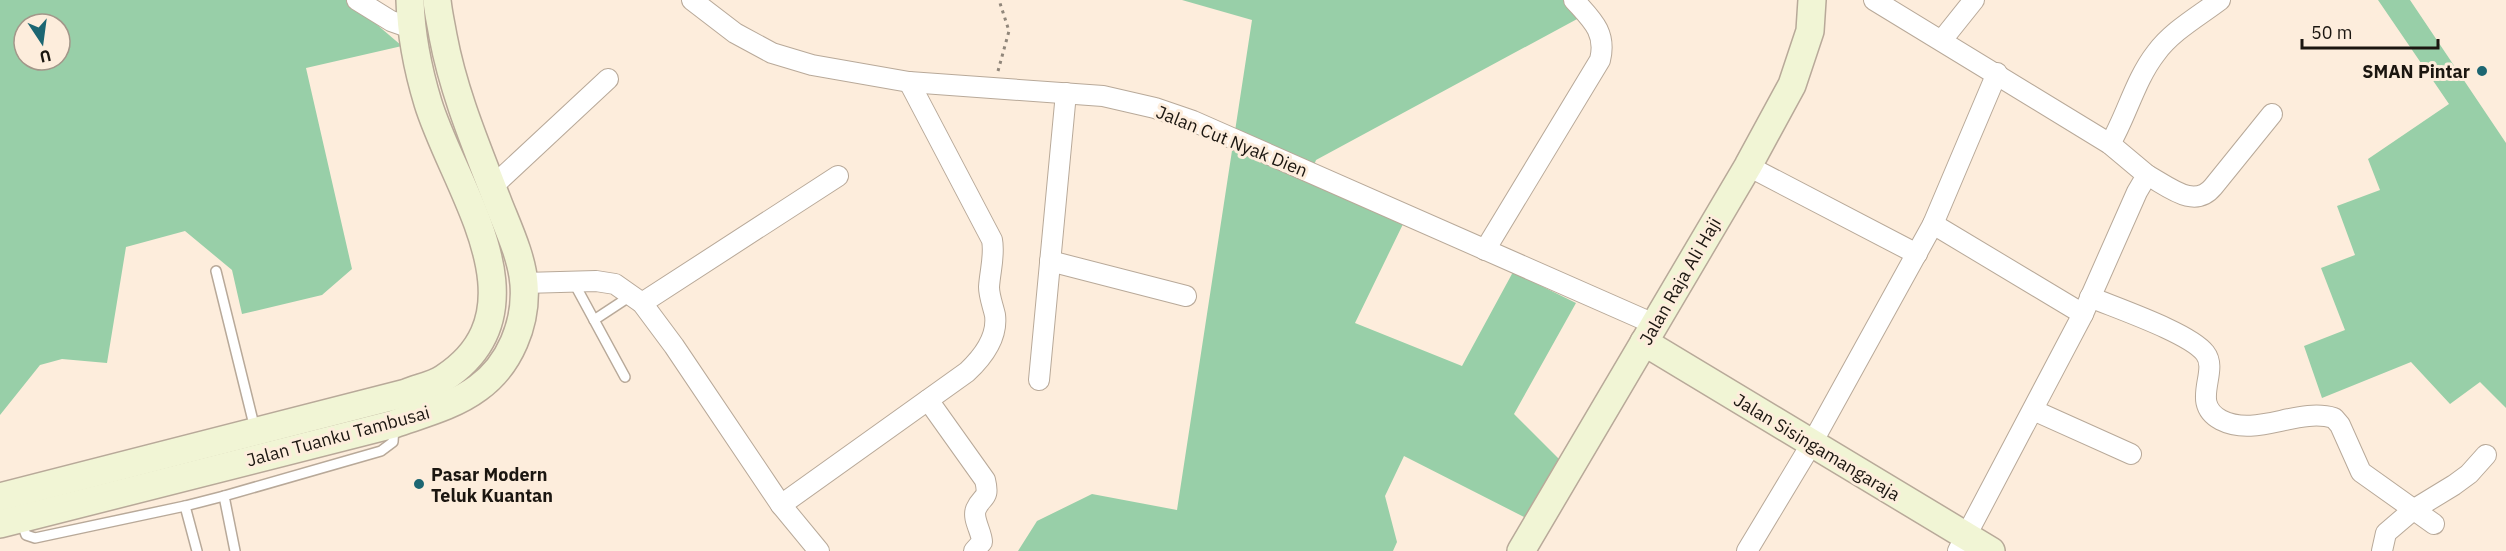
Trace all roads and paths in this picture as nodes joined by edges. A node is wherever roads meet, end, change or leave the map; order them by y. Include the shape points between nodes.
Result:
1 (357, 0) edge
2 (410, 0) edge
3 (437, 0) edge
4 (692, 0) edge
5 (999, 0) edge
6 (1574, 0) edge
7 (1812, 0) edge
8 (1874, 0) edge
9 (1974, 0) edge
10 (2220, 0) edge
11 (411, 28) junction
12 (1942, 40) junction
13 (1996, 73) junction
14 (608, 79) dead end
15 (909, 82) junction
16 (993, 90) junction
17 (1066, 93) junction
18 (2272, 114) dead end
19 (2110, 144) junction
20 (1748, 166) junction
21 (2147, 175) junction
22 (838, 176) dead end
23 (492, 187) junction
24 (1933, 224) junction
25 (1485, 250) junction
26 (1917, 254) junction
27 (1050, 261) junction
28 (216, 271) dead end
29 (524, 283) junction
30 (574, 283) junction
31 (1186, 296) dead end
32 (637, 299) junction
33 (2086, 306) junction
34 (594, 320) junction
35 (1649, 333) junction
36 (625, 377) dead end
37 (1039, 380) dead end
38 (928, 400) junction
39 (2033, 410) junction
40 (394, 424) junction
41 (255, 432) junction
42 (1812, 443) junction
43 (2132, 454) dead end
44 (2486, 455) dead end
45 (212, 456) junction
46 (224, 496) junction
47 (0, 497) edge
48 (781, 505) junction
49 (185, 506) junction
50 (2414, 510) junction
51 (5, 522) edge
52 (2434, 524) dead end
53 (1962, 544) edge
54 (197, 551) edge
55 (235, 551) edge
56 (819, 551) edge
57 (974, 551) edge
58 (1521, 551) edge
59 (1747, 551) edge
60 (1991, 551) edge
61 (2382, 551) edge

1 - 11 street
2 - 11 main road, Jalan Tuanku Tambusai
3 - 23 main road, Jalan Tuanku Tambusai via 449,68
4 - 15 street, Jalan Cut Nyak Dien via 735,33 772,52 812,65
5 - 16 path via 1009,31
6 - 25 street via 1600,33 1600,60
7 - 20 main road, Jalan Raja Ali Haji via 1810,31 1792,85
8 - 12 street
9 - 12 street
10 - 19 street via 2156,53
11 - 41 main road, Jalan Tuanku Tambusai via 429,104 483,238 494,280 486,334 469,357 444,379 406,393
12 - 13 street
13 - 19 street
13 - 24 street
14 - 23 street
15 - 16 street, Jalan Cut Nyak Dien
15 - 38 street via 989,230 994,247 989,289 995,330 990,342 974,366
16 - 17 street, Jalan Cut Nyak Dien
17 - 25 street, Jalan Cut Nyak Dien via 1103,96 1193,121
17 - 27 street
18 - 21 street via 2202,197 2189,197
19 - 21 street
20 - 26 street
20 - 35 main road, Jalan Raja Ali Haji
21 - 33 street
22 - 32 street
23 - 29 main road, Jalan Tuanku Tambusai via 512,237
24 - 26 street
24 - 33 street
25 - 35 street, Jalan Cut Nyak Dien
26 - 42 street
27 - 31 street
27 - 37 street
28 - 41 lane
29 - 30 street
29 - 40 main road, Jalan Tuanku Tambusai via 515,342 487,381 457,401
30 - 32 street via 615,284
30 - 34 lane
32 - 34 lane
32 - 48 street via 674,346
33 - 39 street
33 - 50 street via 2165,328 2205,353 2209,364 2207,403 2219,419 2241,426 2312,416 2334,418 2361,472
34 - 36 lane
35 - 42 main road, Jalan Sisingamangaraja
35 - 58 main road, Jalan Raja Ali Haji
38 - 48 street
38 - 57 street via 985,480 988,491 975,514 982,542
39 - 43 street
39 - 53 street
40 - 45 main road, Jalan Tuanku Tambusai
40 - 46 lane via 393,442 381,451
41 - 45 main road, Jalan Tuanku Tambusai
42 - 53 main road, Jalan Sisingamangaraja
42 - 59 street
44 - 50 street via 2469,474
45 - 47 main road, Jalan Tuanku Tambusai
45 - 51 main road, Jalan Tuanku Tambusai
46 - 49 lane
46 - 55 lane
48 - 56 street
49 - 51 lane via 35,538
49 - 54 lane
50 - 52 street
50 - 61 street via 2386,533
53 - 60 main road, Jalan Sisingamangaraja

